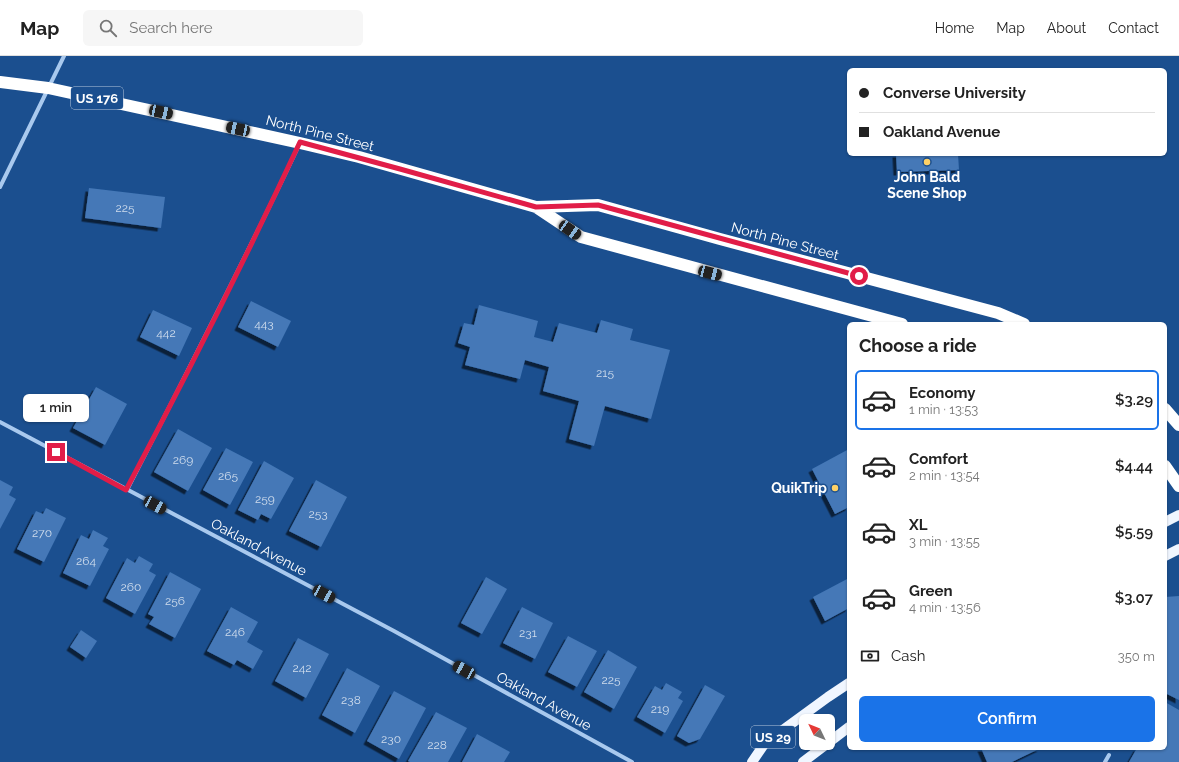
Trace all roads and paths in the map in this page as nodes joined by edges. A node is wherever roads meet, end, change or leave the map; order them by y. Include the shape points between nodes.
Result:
1 (64, 56) edge
2 (0, 82) edge
3 (48, 88) junction
4 (300, 142) junction
5 (0, 187) edge
6 (536, 207) junction
7 (895, 322) edge
8 (1019, 322) edge
9 (1167, 410) edge
10 (0, 422) edge
11 (1179, 425) edge
12 (1167, 469) edge
13 (1179, 486) edge
14 (126, 490) junction
15 (1179, 515) edge
16 (1167, 521) edge
17 (1179, 549) edge
18 (1167, 555) edge
19 (847, 684) edge
20 (847, 729) edge
21 (835, 738) edge
22 (819, 750) edge
23 (1109, 755) dead end
24 (632, 762) edge
25 (752, 762) edge
26 (803, 762) edge
27 (1105, 762) edge

1 - 3 street
2 - 3 highway, North Pine Street / US 176
3 - 4 highway, North Pine Street / US 176
3 - 5 street
4 - 6 highway, North Pine Street / US 176
4 - 14 street via 212,326
6 - 7 highway, North Pine Street via 581,238
6 - 8 highway, North Pine Street / US 176 via 598,205 998,313
9 - 11 highway
10 - 14 street, Oakland Avenue
12 - 13 highway
14 - 24 street, Oakland Avenue via 394,631
15 - 16 main road
17 - 18 main road
19 - 25 main road, US 29 via 765,743
20 - 21 main road, US 29
22 - 26 main road, US 29
23 - 27 street

